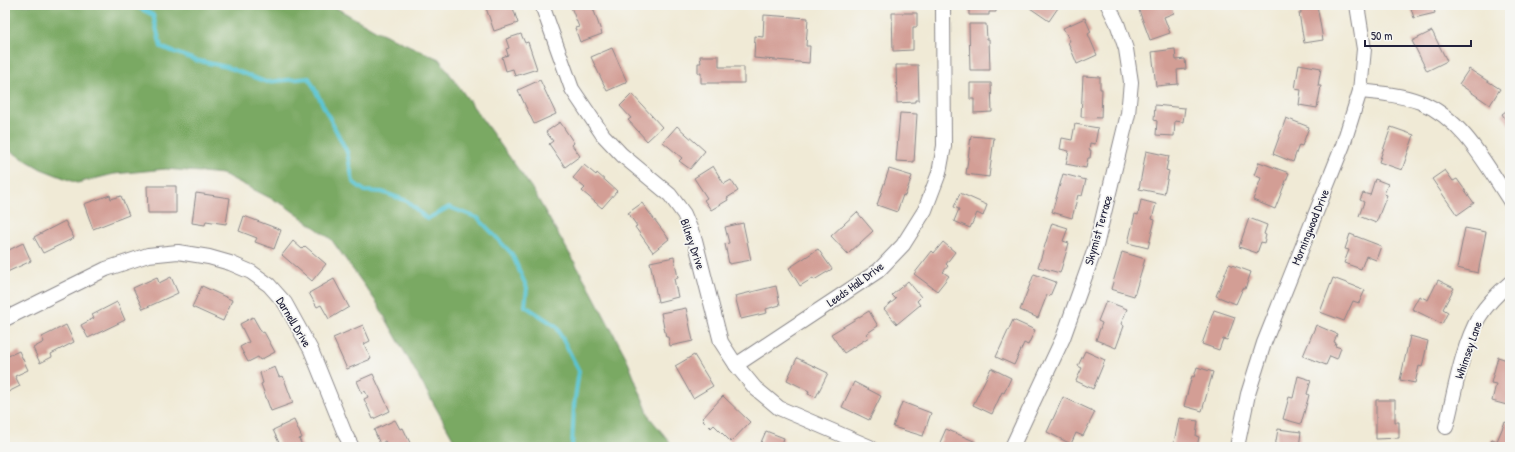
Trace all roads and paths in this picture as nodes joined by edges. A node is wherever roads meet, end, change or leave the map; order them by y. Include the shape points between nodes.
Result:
1 (542, 5) edge
2 (943, 5) edge
3 (1108, 5) edge
4 (1357, 5) edge
5 (1360, 91) junction
6 (1510, 201) edge
7 (1510, 283) edge
8 (5, 319) edge
9 (736, 365) junction
10 (1446, 427) dead end
11 (352, 447) edge
12 (870, 447) edge
13 (1012, 447) edge
14 (1237, 447) edge

1 - 9 street, Bilney Drive via 572,89 603,135 622,155 670,195 684,214 695,240 721,342
2 - 9 street, Leeds Hall Drive via 944,146 939,173 925,210 903,245 878,271
3 - 13 street, Skymist Terrace via 1126,49 1131,82 1128,114 1096,246 1063,338
4 - 5 street, Morningwood Drive via 1364,49
5 - 6 street via 1385,93 1420,102 1441,114 1471,142
5 - 14 street, Morningwood Drive via 1343,146 1264,343 1248,394
7 - 10 street, Whimsey Lane via 1493,298 1473,330
8 - 11 street, Darnell Drive via 106,269 148,255 178,252 230,263 251,272 269,285 285,303 311,350
9 - 12 street, Bilney Drive via 755,388 779,408

